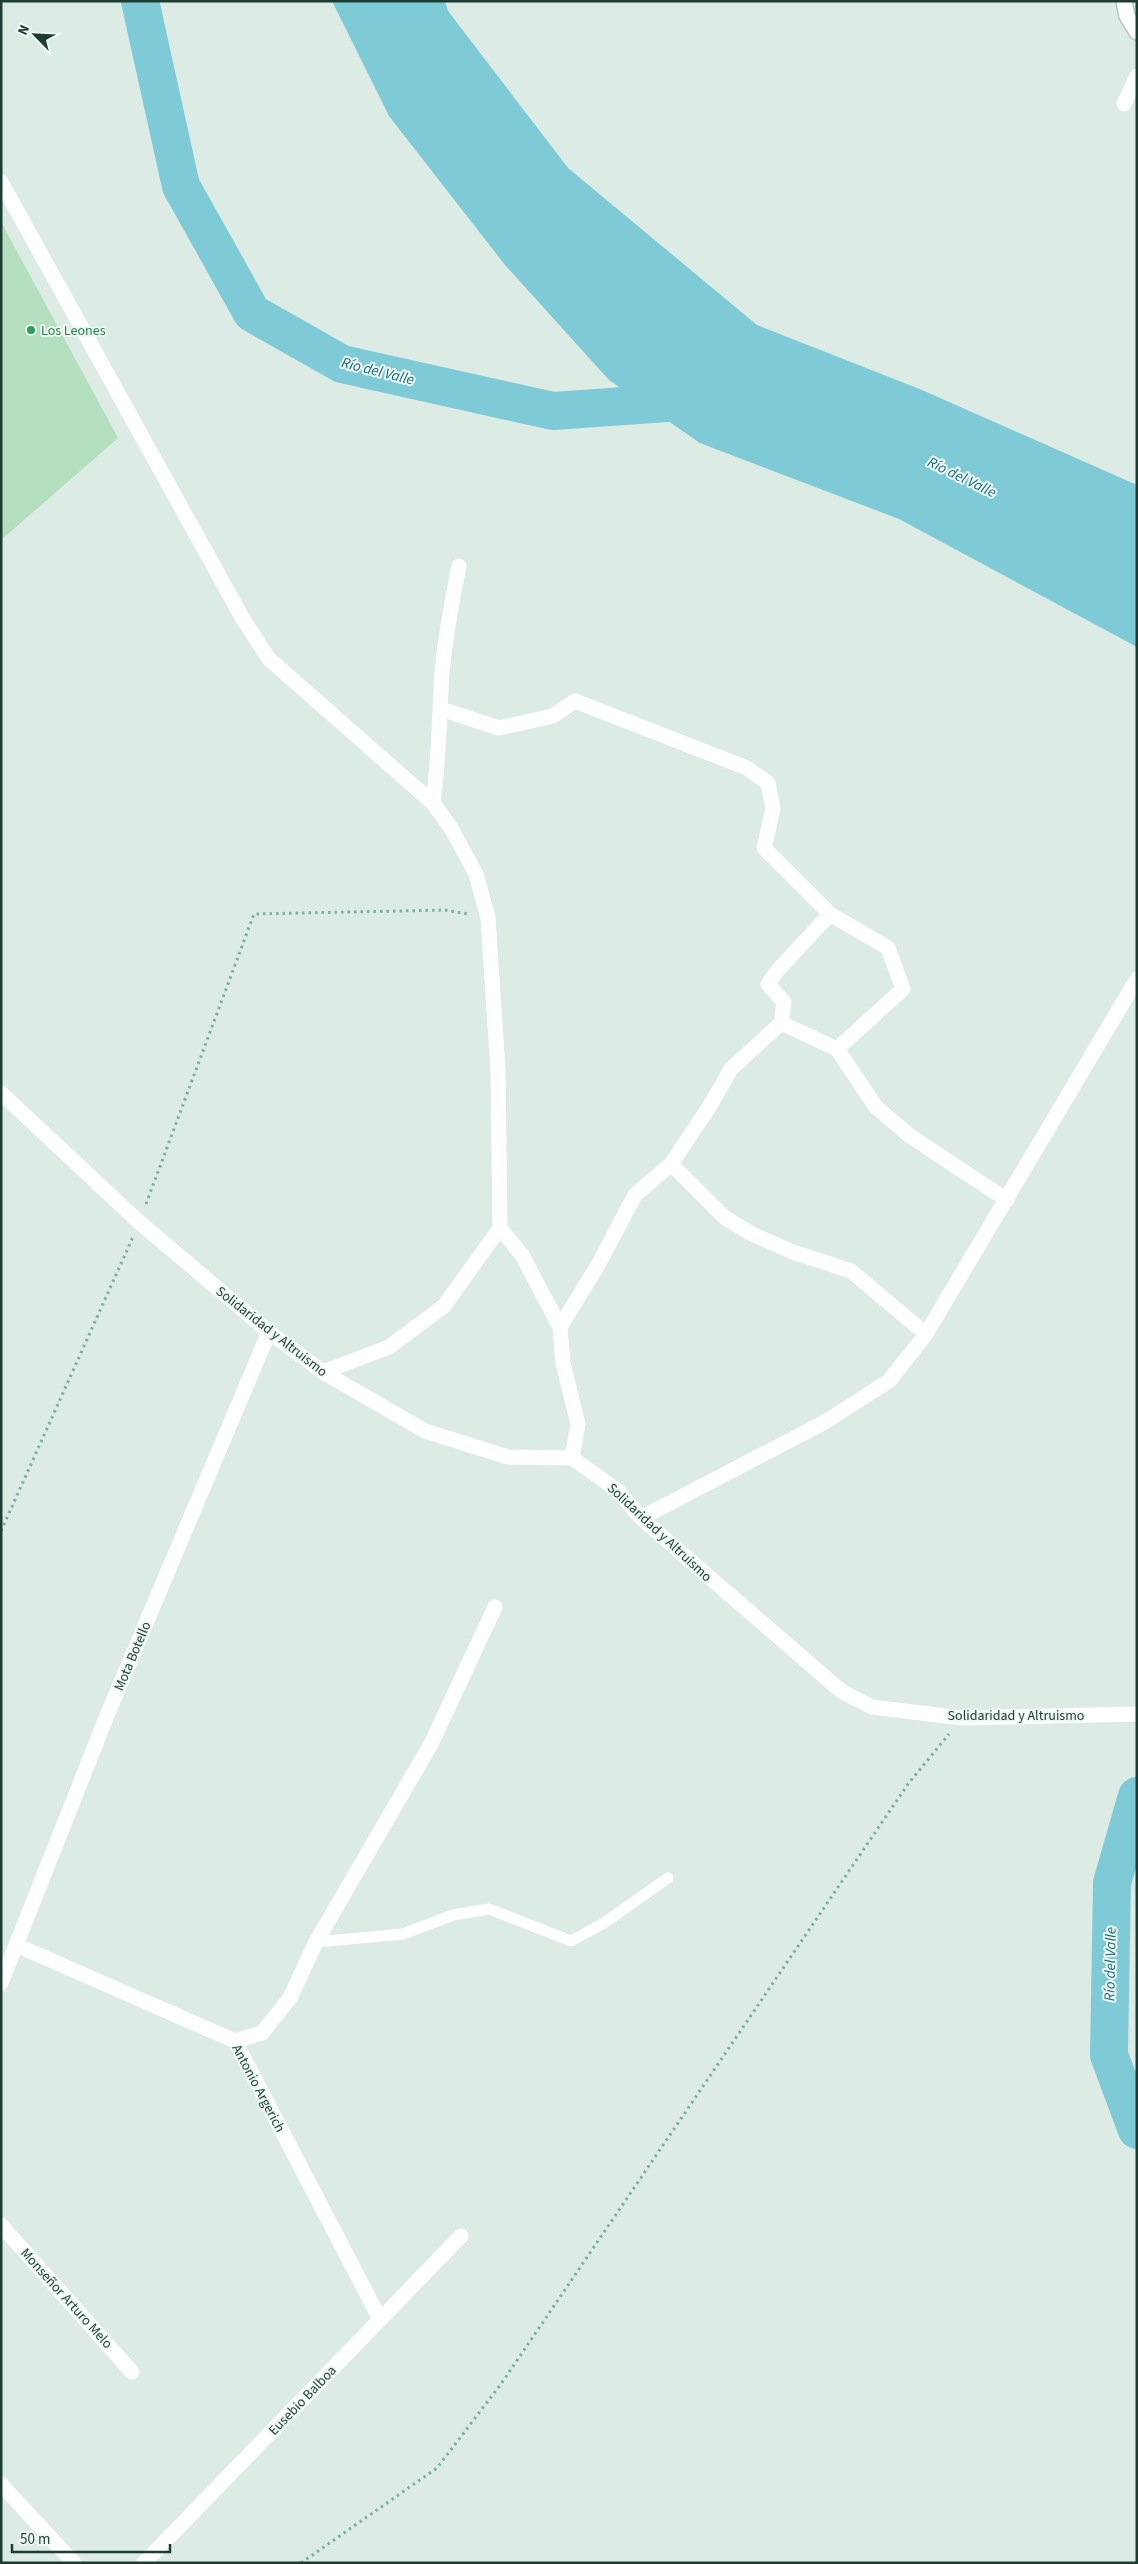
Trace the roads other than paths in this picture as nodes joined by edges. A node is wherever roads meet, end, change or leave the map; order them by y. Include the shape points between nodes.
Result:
1 (1115, 1) edge
2 (1124, 1) edge
3 (1128, 16) junction
4 (1137, 32) edge
5 (1137, 76) edge
6 (1124, 104) dead end
7 (1, 182) edge
8 (459, 566) dead end
9 (441, 709) junction
10 (433, 804) junction
11 (830, 914) junction
12 (1137, 978) edge
13 (781, 1024) junction
14 (837, 1049) junction
15 (1, 1093) edge
16 (671, 1164) junction
17 (1007, 1200) junction
18 (500, 1228) junction
19 (560, 1327) junction
20 (269, 1332) junction
21 (926, 1334) junction
22 (323, 1372) junction
23 (572, 1458) junction
24 (641, 1518) junction
25 (495, 1607) dead end
26 (1137, 1714) edge
27 (668, 1878) dead end
28 (316, 1942) junction
29 (16, 1945) junction
30 (1, 1983) edge
31 (236, 2041) junction
32 (1, 2225) edge
33 (461, 2236) dead end
34 (380, 2319) junction
35 (132, 2372) dead end
36 (1, 2484) edge
37 (74, 2563) edge
38 (144, 2563) edge

1 - 3 street
2 - 3 street
3 - 4 street
5 - 6 street
7 - 10 street via 243,619 269,659
8 - 9 street via 442,673
9 - 10 street
9 - 11 street via 499,728 553,716 575,701 747,768 768,783 773,809 764,848
10 - 18 street via 451,828 476,874 488,918 498,1070
11 - 13 street via 768,984 784,1002
11 - 14 street via 888,948 904,989
12 - 17 street
13 - 14 street
13 - 16 street via 731,1069
14 - 17 street via 876,1107 910,1136
15 - 20 street, Solidaridad y Altruismo via 139,1222
16 - 19 street via 635,1195
16 - 21 street via 724,1217 792,1252 851,1271
17 - 21 street
18 - 19 street via 522,1255
18 - 22 street via 444,1306 389,1347
19 - 23 street via 563,1363 578,1424
20 - 22 street, Solidaridad y Altruismo
20 - 29 street, Mota Botello via 108,1713
21 - 24 street via 889,1381 825,1422
22 - 23 street, Solidaridad y Altruismo via 425,1431 508,1457
23 - 24 street, Solidaridad y Altruismo via 617,1490
24 - 26 street, Solidaridad y Altruismo via 841,1691 872,1707 962,1718
25 - 28 street via 431,1744
27 - 28 lane via 604,1923 571,1941 489,1910 453,1915 404,1934
28 - 31 street via 290,1998 262,2033
29 - 30 street, Mota Botello
29 - 31 street, Antonio Argerich
31 - 34 street, Antonio Argerich
32 - 35 street, Monseñor Arturo Melo
33 - 34 street, Eusebio Balboa
34 - 38 street, Eusebio Balboa
36 - 37 street

